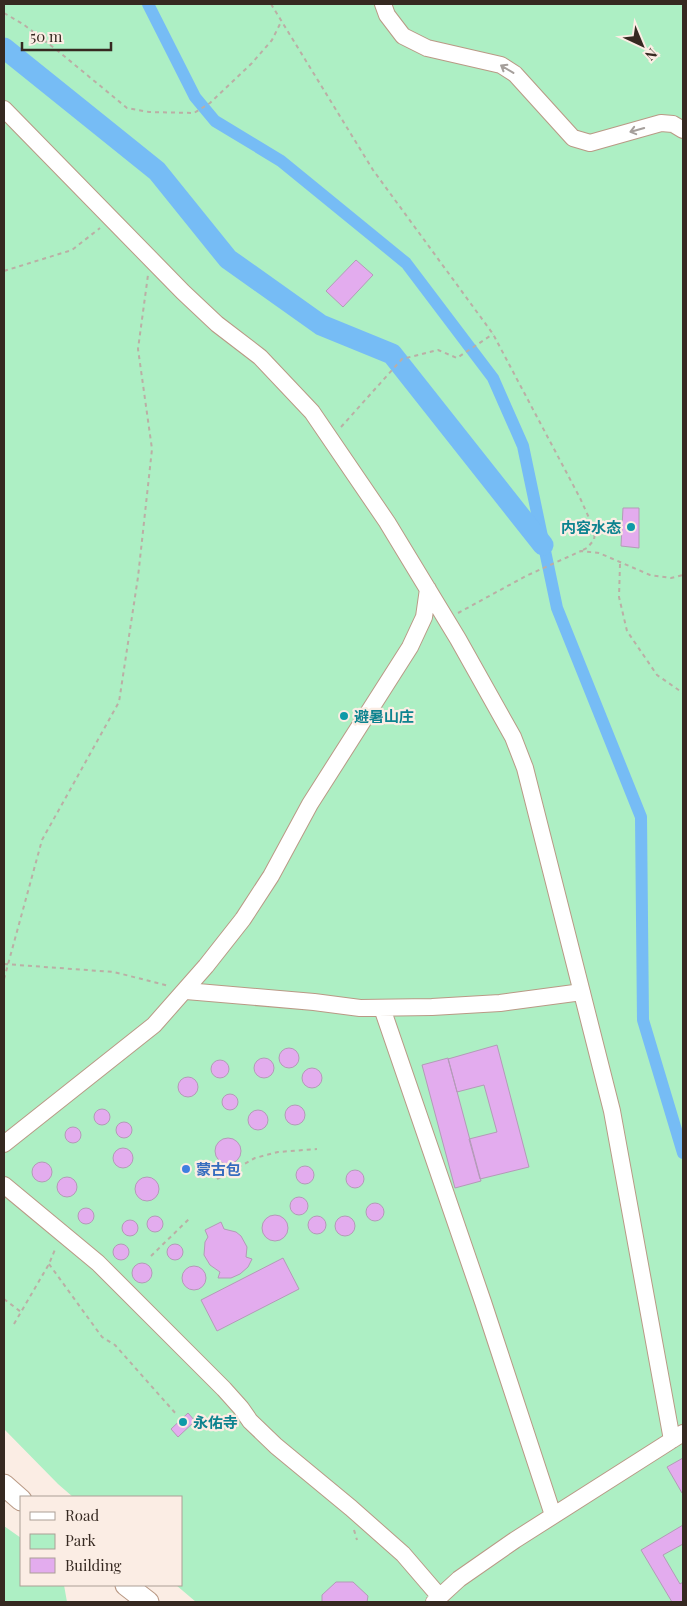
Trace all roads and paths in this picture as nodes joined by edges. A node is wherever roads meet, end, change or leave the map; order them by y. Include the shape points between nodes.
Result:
1 (271, 4) edge
2 (383, 4) edge
3 (4, 13) edge
4 (281, 21) junction
5 (4, 109) edge
6 (683, 130) edge
7 (112, 219) junction
8 (150, 258) junction
9 (4, 271) edge
10 (493, 334) dead end
11 (331, 438) junction
12 (581, 551) junction
13 (620, 564) junction
14 (683, 575) edge
15 (428, 589) junction
16 (446, 619) junction
17 (683, 693) edge
18 (4, 964) edge
19 (9, 965) junction
20 (4, 979) edge
21 (186, 991) junction
22 (582, 992) junction
23 (382, 1008) junction
24 (4, 1144) edge
25 (317, 1149) dead end
26 (217, 1179) dead end
27 (4, 1185) edge
28 (191, 1217) dead end
29 (62, 1234) junction
30 (151, 1256) dead end
31 (49, 1264) junction
32 (4, 1299) edge
33 (21, 1312) junction
34 (14, 1324) dead end
35 (177, 1415) dead end
36 (678, 1436) edge
37 (4, 1485) edge
38 (20, 1499) edge
39 (553, 1515) junction
40 (127, 1586) edge
41 (437, 1600) edge
42 (148, 1602) edge

1 - 4 path
6 -> 2 lane via 673,124 661,123 590,143 573,138 515,74 501,65 427,48 403,36
3 - 4 path via 23,24 127,108 148,112 194,113 210,103 272,40
4 - 12 path via 373,170 493,334 595,531 594,540
5 - 7 lane
7 - 8 lane
7 - 9 path via 72,250
8 - 11 lane via 217,324 260,357 312,412
8 - 19 path via 138,349 152,449 138,577 119,702 42,840
10 - 11 path via 457,358 438,350 402,359
11 - 15 lane
12 - 13 path via 599,554
12 - 16 path
13 - 14 path via 650,575 670,578
13 - 17 path via 619,597 627,631 657,675
15 - 16 lane
15 - 21 lane via 424,617 410,647 310,804 271,876 243,919
16 - 22 lane via 513,736 525,768
18 - 19 path
19 - 20 path
19 - 21 path via 114,972
21 - 23 lane
21 - 24 lane via 154,1025
22 - 23 lane via 500,1003
22 - 36 lane via 612,1111
23 - 39 lane
25 - 26 path via 278,1152 254,1158
27 - 29 lane
28 - 30 path
29 - 31 path
29 - 41 lane via 98,1263 276,1446 403,1554
31 - 33 path
31 - 35 path via 102,1337 115,1345
32 - 33 path
33 - 34 path
36 - 39 lane
37 - 38 main road
39 - 41 lane via 459,1579
40 - 42 main road

